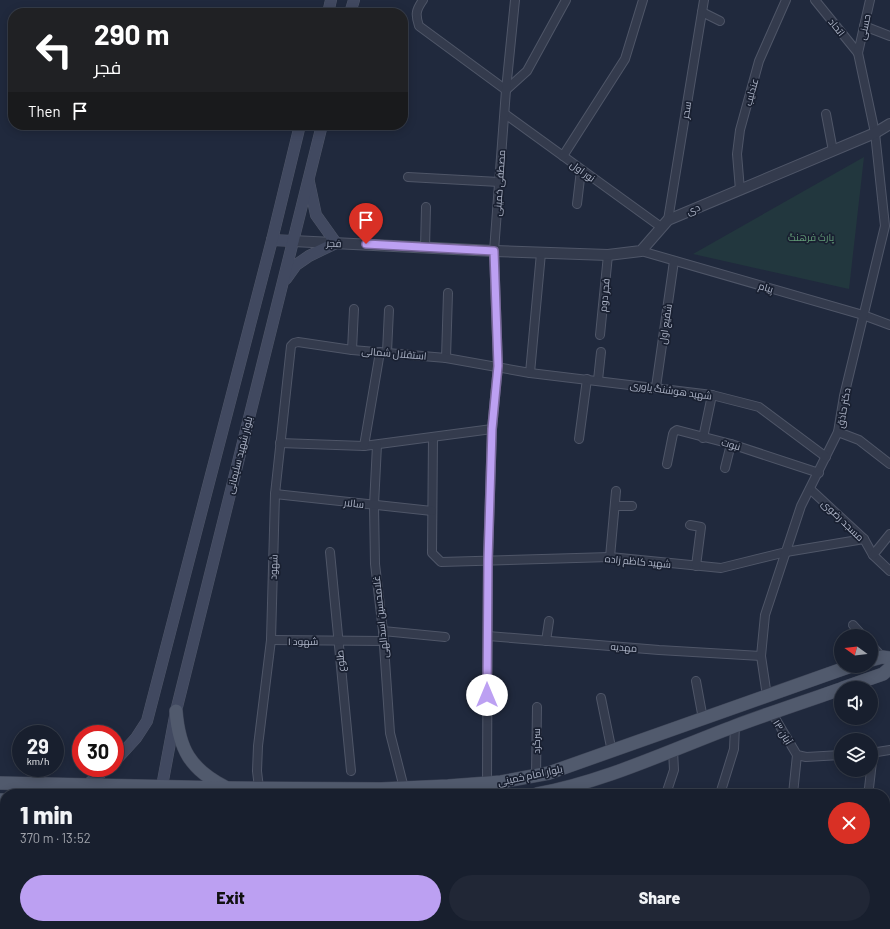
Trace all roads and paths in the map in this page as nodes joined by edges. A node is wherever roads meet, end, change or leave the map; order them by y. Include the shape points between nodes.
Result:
1 (423, 0) edge
2 (515, 0) edge
3 (566, 0) edge
4 (643, 0) edge
5 (704, 0) edge
6 (786, 0) edge
7 (815, 0) edge
8 (870, 0) edge
9 (702, 12) junction
10 (720, 21) dead end
11 (864, 26) junction
12 (890, 36) edge
13 (858, 53) junction
14 (506, 90) junction
15 (505, 114) junction
16 (826, 114) dead end
17 (890, 124) edge
18 (299, 130) edge
19 (321, 130) edge
20 (874, 133) junction
21 (833, 151) junction
22 (563, 156) junction
23 (581, 170) junction
24 (408, 177) dead end
25 (308, 179) junction
26 (499, 182) junction
27 (740, 190) junction
28 (577, 204) dead end
29 (426, 207) dead end
30 (664, 224) junction
31 (888, 226) edge
32 (272, 240) junction
33 (293, 241) junction
34 (336, 243) junction
35 (425, 248) junction
36 (494, 251) junction
37 (641, 251) junction
38 (541, 253) junction
39 (608, 255) junction
40 (674, 260) junction
41 (282, 286) junction
42 (448, 293) dead end
43 (354, 309) dead end
44 (389, 310) dead end
45 (863, 315) junction
46 (890, 325) edge
47 (600, 335) dead end
48 (291, 346) joint
49 (352, 350) junction
50 (383, 352) junction
51 (601, 352) dead end
52 (446, 358) junction
53 (498, 366) junction
54 (530, 372) junction
55 (587, 379) junction
56 (598, 380) junction
57 (656, 387) junction
58 (712, 394) junction
59 (492, 429) junction
60 (838, 432) junction
61 (433, 437) junction
62 (703, 438) junction
63 (579, 439) dead end
64 (280, 443) junction
65 (377, 444) junction
66 (731, 444) junction
67 (364, 446) junction
68 (826, 457) junction
69 (667, 464) dead end
70 (890, 464) edge
71 (725, 468) dead end
72 (819, 473) junction
73 (810, 489) junction
74 (616, 491) dead end
75 (275, 494) junction
76 (374, 505) junction
77 (615, 506) junction
78 (632, 506) dead end
79 (432, 512) junction
80 (690, 525) dead end
81 (890, 534) edge
82 (864, 539) junction
83 (330, 552) dead end
84 (786, 552) junction
85 (873, 555) junction
86 (610, 557) junction
87 (488, 560) junction
88 (696, 566) junction
89 (890, 571) edge
90 (549, 621) dead end
91 (853, 625) dead end
92 (857, 629) edge
93 (383, 631) junction
94 (488, 636) junction
95 (445, 637) dead end
96 (271, 640) junction
97 (338, 641) junction
98 (384, 641) junction
99 (546, 641) junction
100 (761, 656) junction
101 (883, 661) edge
102 (834, 672) edge
103 (696, 681) dead end
104 (862, 681) edge
105 (834, 691) edge
106 (767, 696) junction
107 (601, 698) dead end
108 (537, 707) dead end
109 (176, 711) junction
110 (772, 713) junction
111 (703, 719) junction
112 (735, 726) junction
113 (673, 750) junction
114 (890, 750) edge
115 (124, 751) edge
116 (612, 752) junction
117 (878, 752) edge
118 (796, 755) junction
119 (834, 755) edge
120 (351, 771) dead end
121 (536, 775) junction
122 (96, 777) edge
123 (870, 777) edge
124 (0, 783) edge
125 (487, 783) junction
126 (88, 784) junction
127 (228, 788) junction
128 (260, 788) junction
129 (404, 788) junction
130 (150, 789) edge
131 (162, 789) edge
132 (195, 789) edge
133 (567, 789) edge
134 (668, 789) edge
135 (722, 789) edge
136 (793, 789) edge
137 (869, 789) edge

1 - 14 street via 417,9 419,26
2 - 14 street, مصطفی خمینی
3 - 14 street via 527,71
4 - 22 street via 625,59
5 - 9 street, سحر
6 - 27 street, عندلیب via 759,61 740,130 737,154
7 - 13 street, اتحاد
8 - 11 street, حسنی
9 - 10 street
9 - 30 street, سحر
11 - 12 street
11 - 13 street, حسنی
13 - 20 street, دکتر حاذق
14 - 15 street, مصطفی خمینی
15 - 22 street, نور اول
15 - 26 street, مصطفی خمینی
16 - 21 street
17 - 20 street, دی
18 - 32 main road
19 - 25 main road, بلوار شهید سلیمانی
20 - 21 street, دی
20 - 31 street, دکتر حاذق
21 - 27 street, دی
22 - 23 street, نور اول
23 - 28 street
23 - 30 street, نور اول
24 - 26 street
25 - 33 main road, بلوار شهید سلیمانی
25 - 34 main road via 316,215
26 - 36 street, مصطفی خمینی
27 - 30 street, دی
29 - 35 street
30 - 37 street, دی
31 - 45 street, دکتر حاذق
32 - 33 main road
32 - 115 main road via 148,721
33 - 34 street, فجر
33 - 41 main road, بلوار شهید سلیمانی
34 - 35 street, فجر
34 - 41 main road via 296,265
35 - 36 street, فجر
36 - 38 street
36 - 53 street, مصطفی خمینی
37 - 39 street
37 - 40 street, پیام
38 - 39 street
38 - 54 street
39 - 47 street, فجر دوم
40 - 45 street, پیام
40 - 57 street, شفیع اول
41 - 109 main road, بلوار شهید سلیمانی
42 - 52 street
43 - 49 street
44 - 50 street
45 - 46 street, پیام
45 - 60 street, دکتر حاذق
48 - 49 street, استقلال شمالی via 298,342
48 - 64 street, شهود
49 - 50 street, استقلال شمالی
50 - 52 street, استقلال شمالی
50 - 67 street
51 - 56 street
52 - 53 street, استقلال شمالی
53 - 54 street, شهید هوشنگ یاوری
53 - 59 street, مصطفی خمینی
54 - 55 street, شهید هوشنگ یاوری
55 - 56 street, شهید هوشنگ یاوری
55 - 63 street
56 - 57 street, شهید هوشنگ یاوری
57 - 58 street, شهید هوشنگ یاوری
58 - 62 street
58 - 68 street, شهید هوشنگ یاوری via 759,407
59 - 61 street
59 - 87 street, مصطفی خمینی
60 - 68 street, دکتر حاذق
60 - 70 street via 859,440
61 - 65 street
61 - 79 street, شهید کاظم زاده
62 - 66 street, نبوت
62 - 69 street, نبوت via 677,430 674,432
64 - 67 street
64 - 75 street, شهود
65 - 67 street
65 - 76 street, غلامحسین اسدالهی
66 - 71 street
66 - 72 street, نبوت
68 - 72 street, دکتر حاذق
72 - 73 street, دکتر حاذق
73 - 82 street, مسجد رضوی
73 - 84 street, دکتر حاذق via 801,506
74 - 77 street
75 - 76 street, سالار
75 - 96 street, شهود
76 - 79 street, سالار
76 - 93 street, غلامحسین اسدالهی via 375,564
77 - 78 street
77 - 86 street
79 - 87 street, شهید کاظم زاده via 432,553 442,562
80 - 88 street via 701,527
81 - 85 street
82 - 84 street
82 - 85 street, مسجد رضوی
83 - 97 street, طلوع
84 - 88 street, شهید کاظم زاده via 720,568
84 - 100 street, دکتر حاذق via 766,615
85 - 89 street, مسجد رضوی
86 - 87 street, شهید کاظم زاده
86 - 88 street, شهید کاظم زاده
87 - 94 street, مصطفی خمینی
90 - 99 street
91 - 92 street
93 - 95 street
93 - 98 street, غلامحسین اسدالهی
94 - 99 street, مهدیه
94 - 125 street, مصطفی خمینی
96 - 97 street, شهود ۱
96 - 128 street, شهود via 258,746 257,771
97 - 98 street, شهود ۱
97 - 120 street, طلوع
98 - 129 street, غلامحسین اسدالهی via 390,733
99 - 100 street, مهدیه
100 - 106 street, دکتر حاذق
101 - 104 main road, بلوار امام خمینی via 883,674
102 - 106 main road, بلوار امام خمینی
103 - 111 street
105 - 110 main road, بلوار امام خمینی
106 - 111 main road, بلوار امام خمینی
107 - 116 street
108 - 121 street, سرگرد
109 - 127 main road via 177,731 184,750 205,775
109 - 131 main road, بلوار شهید سلیمانی
110 - 112 main road, بلوار امام خمینی
110 - 118 street, ۱۳ آبان
111 - 116 main road, بلوار امام خمینی
112 - 113 main road, بلوار امام خمینی
112 - 135 street via 734,749
113 - 133 main road, بلوار امام خمینی
113 - 134 street via 674,770
114 - 117 street
116 - 121 main road, بلوار امام خمینی via 550,773
118 - 119 street, ۱۳ آبان
118 - 136 street
121 - 125 main road, بلوار امام خمینی
122 - 126 main road
123 - 137 street
124 - 126 main road, بلوار امام خمینی
125 - 129 main road, بلوار امام خمینی
126 - 130 main road, بلوار امام خمینی
127 - 128 main road, بلوار امام خمینی
127 - 132 main road, بلوار امام خمینی
128 - 129 main road, بلوار امام خمینی

